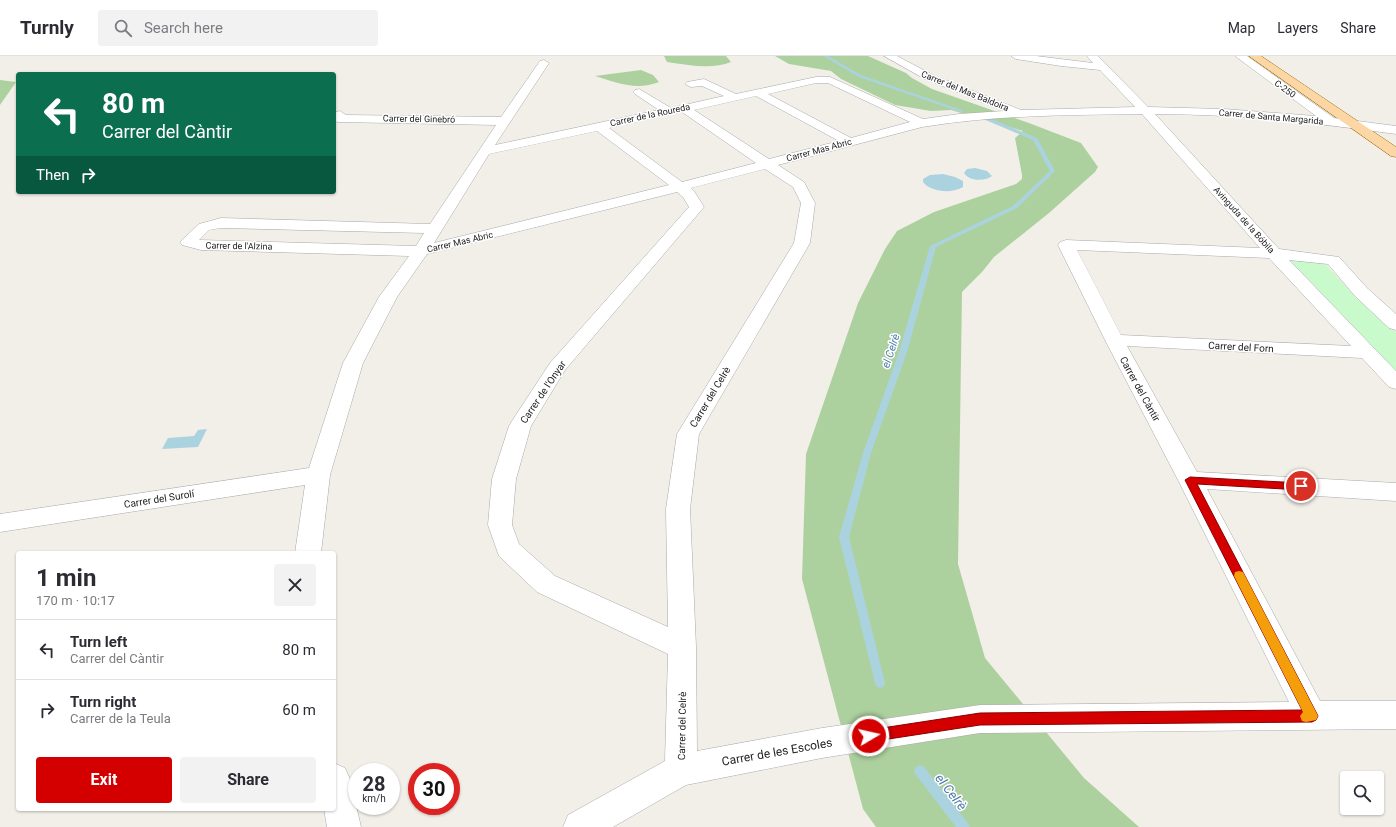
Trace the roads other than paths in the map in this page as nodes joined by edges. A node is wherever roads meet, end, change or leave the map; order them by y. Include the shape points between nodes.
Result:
1 (889, 56) edge
2 (1016, 56) edge
3 (1240, 56) edge
4 (1254, 56) edge
5 (1097, 61) edge
6 (544, 63) dead end
7 (691, 84) dead end
8 (639, 92) dead end
9 (757, 92) junction
10 (734, 97) junction
11 (675, 110) junction
12 (1145, 110) junction
13 (1021, 113) junction
14 (340, 114) dead end
15 (504, 121) junction
16 (1331, 122) junction
17 (921, 123) junction
18 (1354, 124) junction
19 (599, 126) junction
20 (1396, 130) edge
21 (850, 142) junction
22 (484, 151) junction
23 (1396, 153) edge
24 (767, 164) junction
25 (680, 187) junction
26 (453, 221) junction
27 (434, 229) junction
28 (499, 232) junction
29 (421, 251) junction
30 (1274, 253) junction
31 (1396, 324) edge
32 (1114, 340) junction
33 (1368, 353) junction
34 (1396, 384) edge
35 (318, 475) junction
36 (1190, 480) junction
37 (1396, 492) edge
38 (0, 523) edge
39 (308, 551) edge
40 (682, 647) junction
41 (1396, 714) edge
42 (1312, 716) junction
43 (681, 770) junction
44 (336, 789) edge
45 (344, 827) edge
46 (580, 827) edge

1 - 13 street, Carrer del Mas Baldoira via 929,77
2 - 5 street via 1061,64
3 - 16 street, C-250
4 - 18 main road, C-250
5 - 12 street, Avinguda de la Bóbila
6 - 15 street
7 - 10 street via 704,82
8 - 11 street, Carrer del Celrè
9 - 10 street, Carrer de la Roureda
9 - 17 street, Carrer de la Roureda via 816,80 830,80
9 - 21 street
10 - 11 street, Carrer de la Roureda
11 - 19 street, Carrer de la Roureda
11 - 24 street, Carrer del Celrè
12 - 13 street, Carrer Mas Abric
12 - 16 street, Carrer de Santa Margarida via 1199,111
12 - 30 street, Avinguda de la Bóbila
13 - 17 street, Carrer Mas Abric via 947,118
14 - 15 street, Carrer del Ginebró via 338,118
15 - 22 street
16 - 18 street, Carrer de Santa Margarida
17 - 21 street, Carrer Mas Abric
18 - 20 street, Carrer de Santa Margarida
18 - 23 main road, C-250
19 - 22 street, Carrer de la Roureda
19 - 25 street, Carrer de l'Onyar
21 - 24 street, Carrer Mas Abric
22 - 26 street
24 - 25 street, Carrer Mas Abric
24 - 40 street, Carrer del Celrè via 799,185 808,203 802,243 688,434 678,510
25 - 28 street, Carrer Mas Abric
25 - 40 street, Carrer de l'Onyar via 689,194 697,207 557,367 520,426 504,479 500,525 508,549 546,584
26 - 27 street
26 - 28 street, Carrer Mas Abric via 476,232
27 - 29 street
27 - 29 street, Carrer de l'Alzina via 222,223 204,227 188,242 201,245
28 - 29 street, Carrer Mas Abric
29 - 35 street via 388,297 353,363
30 - 31 street via 1333,260 1361,292
30 - 32 street, Carrer del Càntir via 1066,246
30 - 33 street, Avinguda de la Bóbila
32 - 33 street, Carrer del Forn
32 - 36 street, Carrer del Càntir
33 - 34 street, Avinguda de la Bóbila
35 - 38 street, Carrer del Surolí
35 - 39 street
36 - 37 street
36 - 42 street, Carrer del Càntir
40 - 43 street, Carrer del Celrè
41 - 42 street, Carrer de les Escoles
42 - 43 street, Carrer de les Escoles via 980,719 822,743
43 - 46 street, Carrer de les Escoles
44 - 45 street

